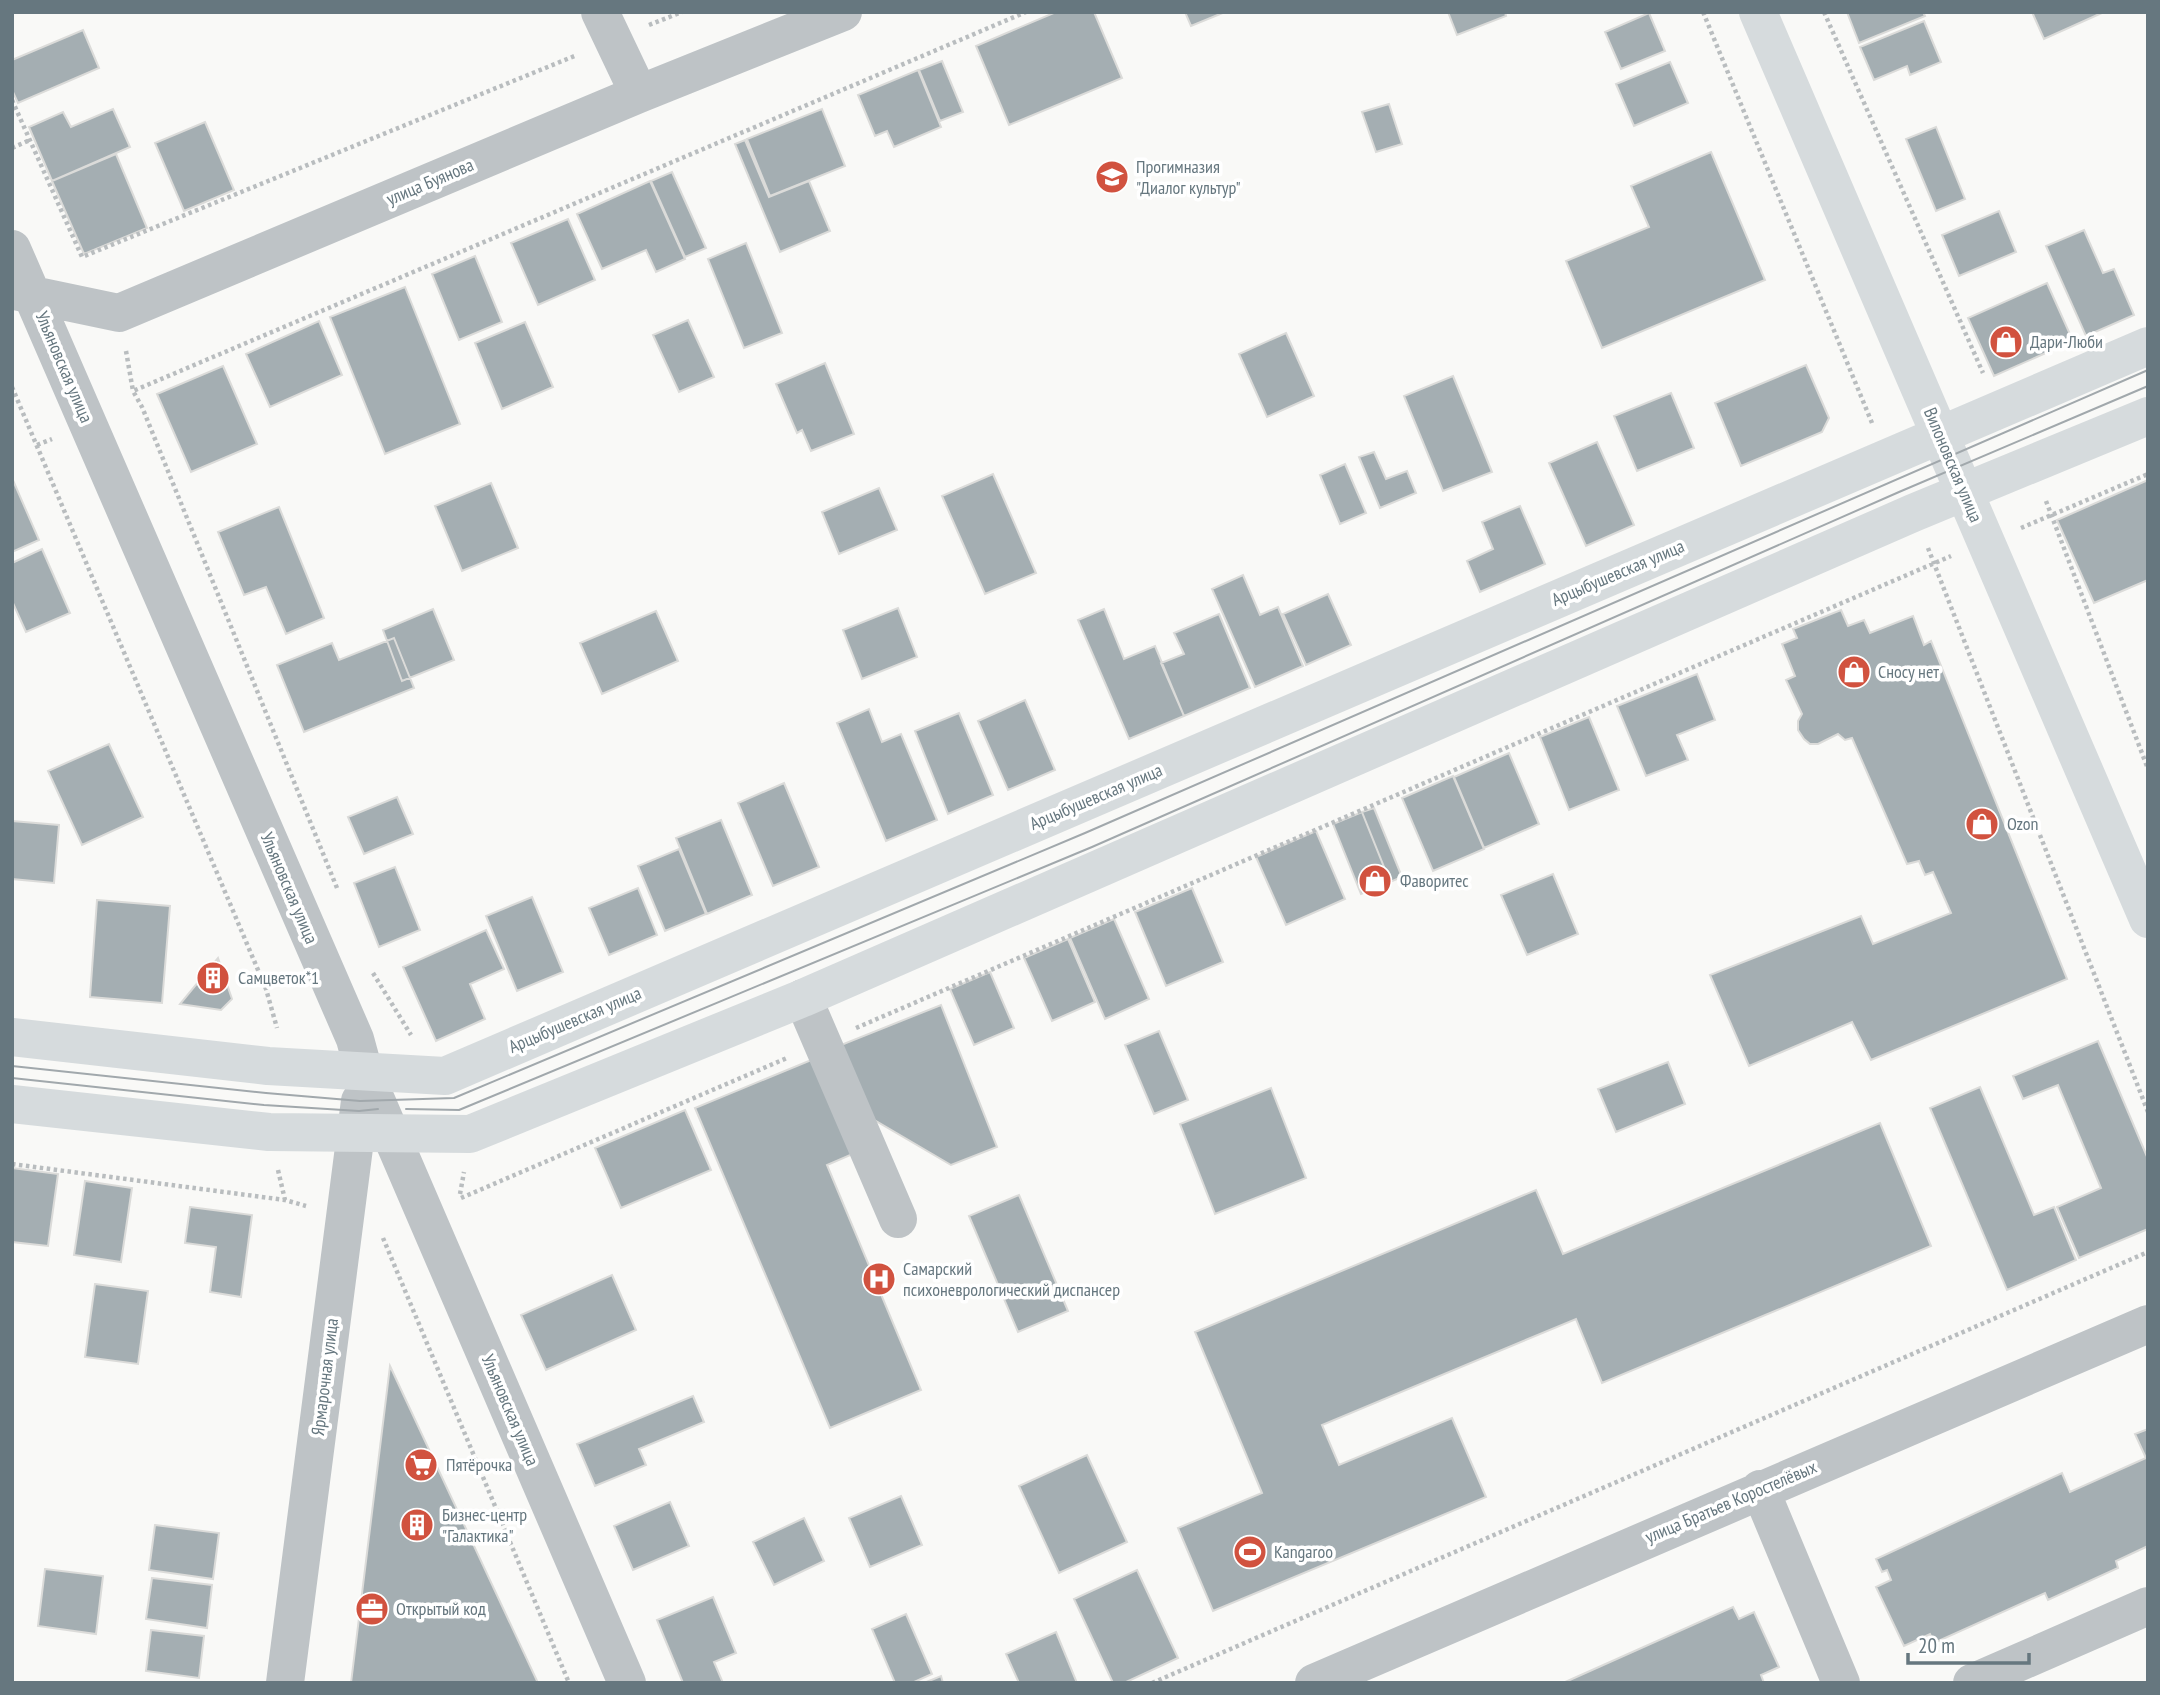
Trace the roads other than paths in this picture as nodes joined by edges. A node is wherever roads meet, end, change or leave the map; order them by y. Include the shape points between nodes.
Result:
1 (843, 12) edge
2 (1759, 12) edge
3 (607, 26) edge
4 (639, 94) junction
5 (12, 249) edge
6 (22, 293) edge
7 (2148, 346) edge
8 (2148, 416) edge
9 (1940, 435) junction
10 (1965, 493) junction
11 (2148, 919) edge
12 (803, 998) junction
13 (12, 1037) edge
14 (364, 1072) junction
15 (12, 1104) edge
16 (374, 1135) junction
17 (898, 1219) dead end
18 (2148, 1324) edge
19 (1760, 1489) junction
20 (2148, 1606) edge
21 (1361, 1674) edge
22 (285, 1683) edge
23 (627, 1683) edge
24 (1314, 1683) edge
25 (1841, 1683) edge
26 (1972, 1683) edge

1 - 4 street, улица Буянова
2 - 9 main road, Вилоновская улица
3 - 4 street
4 - 6 street, улица Буянова via 119,313
5 - 6 street, Ульяновская улица
6 - 14 street, Ульяновская улица via 355,1039
7 - 9 main road, Арцыбушевская улица
8 - 10 main road
9 - 10 main road, Вилоновская улица
9 - 14 main road, Арцыбушевская улица via 444,1076
10 - 11 main road, Вилоновская улица
10 - 12 main road
12 - 16 main road via 470,1135
12 - 17 street
13 - 14 main road, Арцыбушевская улица via 268,1066
14 - 16 street, Ярмарочная улица
15 - 16 main road via 269,1132
16 - 22 street, Ярмарочная улица via 345,1217
16 - 23 street, Ульяновская улица
18 - 19 street, улица Братьев Коростелёвых
19 - 21 street, улица Братьев Коростелёвых
19 - 25 street
20 - 26 street
21 - 24 street, улица Братьев Коростелёвых

